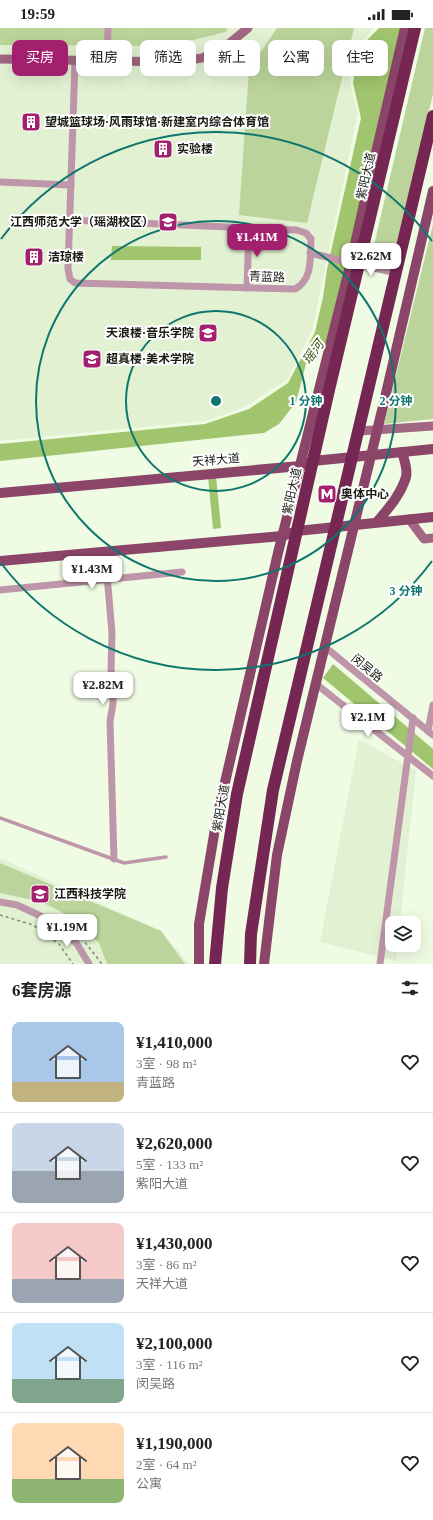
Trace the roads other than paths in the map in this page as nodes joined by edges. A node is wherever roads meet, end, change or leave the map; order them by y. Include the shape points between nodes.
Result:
1 (108, 28) edge
2 (248, 28) edge
3 (405, 28) edge
4 (415, 28) edge
5 (108, 40) edge
6 (0, 59) edge
7 (75, 61) joint
8 (132, 62) edge
9 (433, 116) edge
10 (0, 182) edge
11 (71, 184) junction
12 (433, 191) edge
13 (70, 220) junction
14 (249, 228) junction
15 (310, 253) junction
16 (355, 263) junction
17 (396, 273) junction
18 (247, 288) junction
19 (433, 426) edge
20 (377, 430) junction
21 (359, 431) junction
22 (433, 449) edge
23 (402, 452) junction
24 (371, 455) junction
25 (353, 457) junction
26 (313, 461) junction
27 (300, 466) junction
28 (0, 493) edge
29 (433, 517) edge
30 (409, 520) junction
31 (377, 522) junction
32 (354, 525) junction
33 (336, 527) junction
34 (297, 531) junction
35 (282, 536) junction
36 (433, 538) edge
37 (105, 552) junction
38 (0, 561) edge
39 (182, 572) dead end
40 (108, 579) junction
41 (0, 590) edge
42 (325, 647) junction
43 (316, 684) junction
44 (433, 705) edge
45 (412, 718) junction
46 (430, 733) edge
47 (407, 756) junction
48 (433, 776) edge
49 (0, 818) edge
50 (166, 857) dead end
51 (114, 859) junction
52 (0, 902) edge
53 (89, 964) edge
54 (199, 964) edge
55 (215, 964) edge
56 (250, 964) edge
57 (264, 964) edge
58 (380, 964) edge

1 - 5 street
2 - 8 street via 225,47 202,58 174,62
3 - 16 main road via 364,204
4 - 16 highway, 紫阳大道
6 - 7 street
7 - 11 street, 青蓝路
9 - 17 highway
10 - 11 street
11 - 13 street, 青蓝路
12 - 20 main road
13 - 14 street, 青蓝路
13 - 18 street, 青蓝路 via 68,269 70,279 76,283
14 - 15 street, 青蓝路 via 296,230 306,233 311,239
14 - 18 street
15 - 16 street
15 - 18 street, 青蓝路 via 308,274 302,286 295,289
16 - 17 street
16 - 26 highway, 紫阳大道
16 - 27 main road
17 - 21 highway
19 - 20 street
20 - 21 street
20 - 24 main road
21 - 25 highway
22 - 23 main road, 天祥大道
23 - 24 main road, 天祥大道
23 - 31 main road via 406,476 396,498
24 - 25 main road, 天祥大道
24 - 32 main road
25 - 26 main road, 天祥大道
25 - 33 highway
26 - 27 main road, 天祥大道
26 - 34 highway, 紫阳大道
27 - 28 main road, 天祥大道
27 - 35 main road
29 - 30 main road
30 - 31 main road
30 - 36 street via 424,539
31 - 32 main road
32 - 33 main road
32 - 42 main road
33 - 34 main road
33 - 56 highway via 273,790 251,934
34 - 35 main road
34 - 55 highway, 紫阳大道 via 237,794 222,888
35 - 37 main road
35 - 54 main road via 217,817 199,924
37 - 38 main road
37 - 40 street
39 - 40 street
40 - 41 street
40 - 51 street via 112,633 113,704 110,720
42 - 43 main road
42 - 45 street, 闵吴路
43 - 47 street
43 - 57 main road via 277,855
44 - 46 street
45 - 46 street, 闵吴路
45 - 47 street
47 - 48 street
47 - 58 street
49 - 51 lane
50 - 51 lane via 124,863
52 - 53 street via 17,906 56,923 77,944

